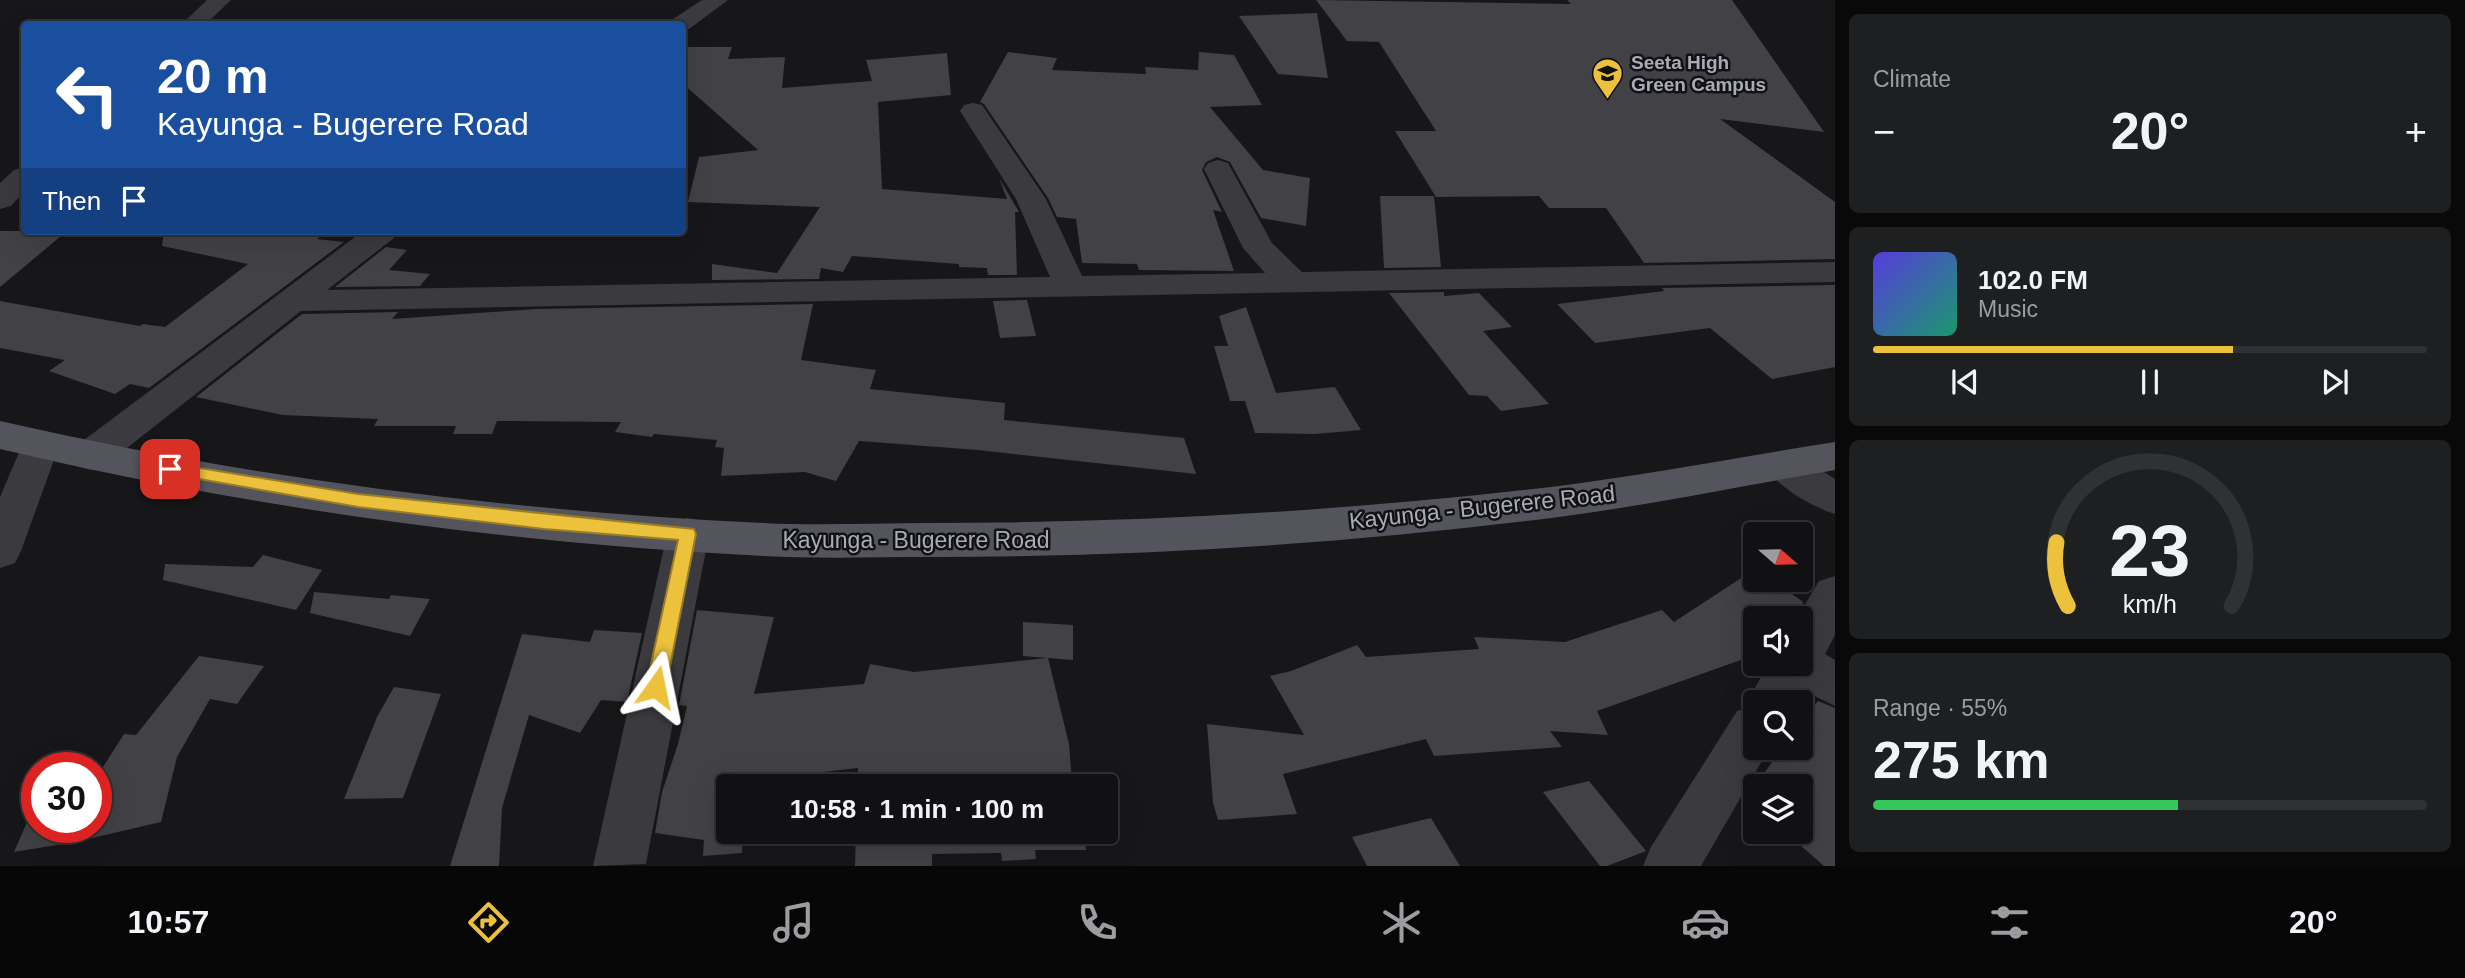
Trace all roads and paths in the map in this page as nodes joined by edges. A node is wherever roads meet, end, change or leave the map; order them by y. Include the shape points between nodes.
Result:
1 (220, 0) edge
2 (716, 0) edge
3 (196, 21) edge
4 (685, 21) edge
5 (973, 111) dead end
6 (1218, 169) dead end
7 (21, 179) edge
8 (0, 200) edge
9 (378, 235) edge
10 (1835, 272) edge
11 (1294, 283) junction
12 (1070, 287) junction
13 (288, 301) junction
14 (0, 435) edge
15 (40, 446) junction
16 (90, 456) junction
17 (1835, 456) edge
18 (1785, 466) junction
19 (1835, 499) edge
20 (688, 534) junction
21 (0, 551) edge
22 (1835, 594) edge
23 (1813, 632) edge
24 (1813, 673) edge
25 (1835, 685) edge
26 (1743, 747) edge
27 (620, 864) dead end
28 (1670, 866) edge

1 - 3 street
2 - 4 street
5 - 12 street via 1031,198
6 - 11 street via 1259,248
7 - 8 street
9 - 13 street
10 - 11 street
11 - 12 street
12 - 13 street
13 - 16 street
14 - 15 main road, Kayunga - Bugerere Road
15 - 16 main road, Kayunga - Bugerere Road
15 - 21 street
16 - 20 main road, Kayunga - Bugerere Road via 358,501
17 - 18 main road, Kayunga - Bugerere Road
18 - 19 street
18 - 20 main road, Kayunga - Bugerere Road via 1553,502 1294,527 1036,540 766,540
20 - 27 street
22 - 23 street
24 - 25 street
26 - 28 street

